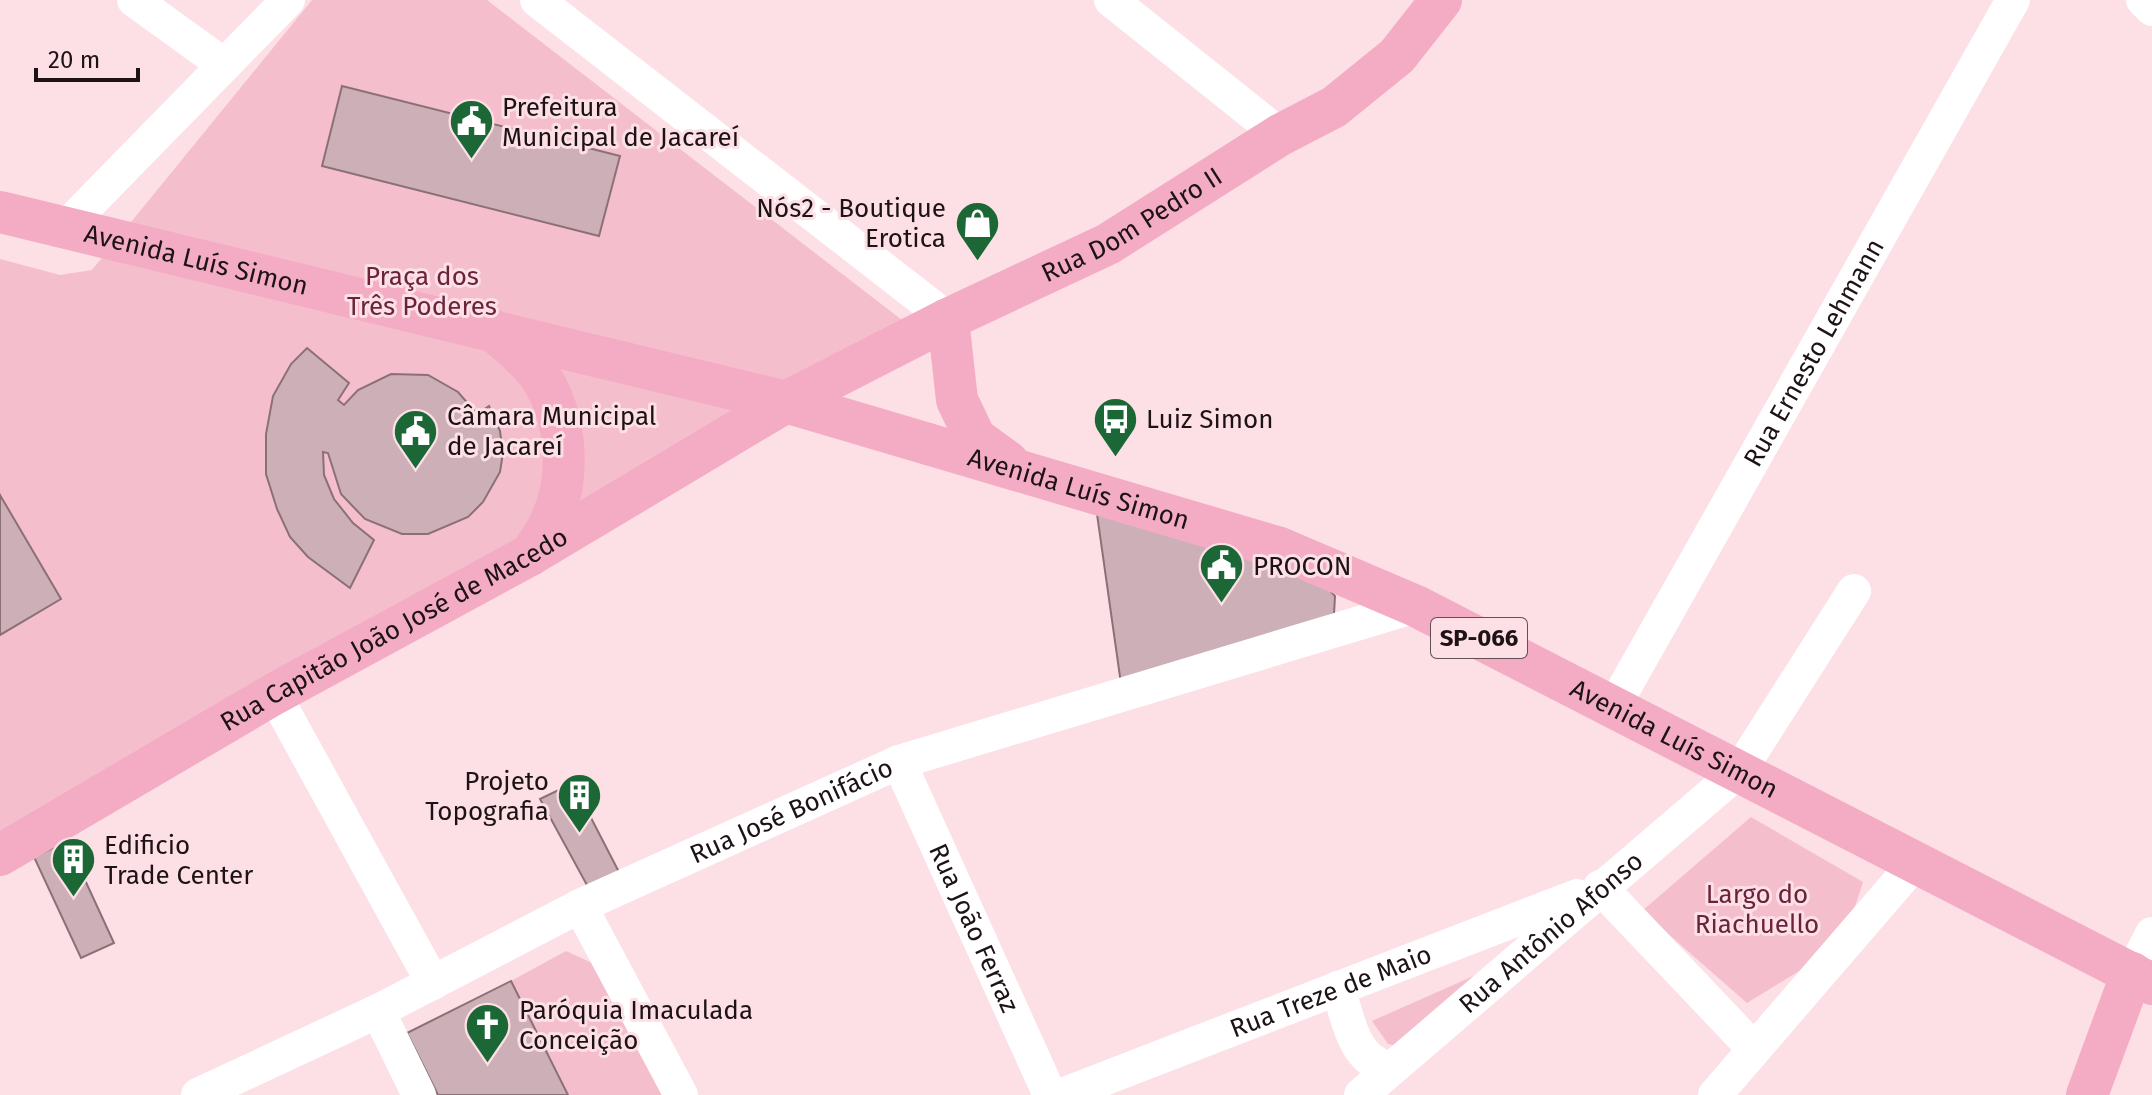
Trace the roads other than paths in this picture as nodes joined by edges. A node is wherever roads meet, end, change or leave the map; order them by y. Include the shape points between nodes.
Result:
1 (134, 0) edge
2 (288, 0) edge
3 (537, 0) edge
4 (1111, 0) edge
5 (1441, 0) edge
6 (2013, 0) edge
7 (2143, 0) edge
8 (2152, 9) edge
9 (224, 65) junction
10 (1280, 135) junction
11 (0, 212) edge
12 (65, 228) junction
13 (948, 319) junction
14 (494, 330) junction
15 (786, 402) junction
16 (1019, 470) junction
17 (530, 555) junction
18 (1854, 591) dead end
19 (1416, 606) junction
20 (274, 694) junction
21 (1614, 706) junction
22 (899, 762) junction
23 (1740, 770) junction
24 (0, 855) edge
25 (1915, 863) junction
26 (1600, 887) junction
27 (580, 906) junction
28 (2152, 934) edge
29 (2142, 978) edge
30 (433, 983) junction
31 (1338, 988) junction
32 (378, 1011) junction
33 (1753, 1048) junction
34 (1389, 1069) junction
35 (198, 1095) edge
36 (419, 1095) edge
37 (681, 1095) edge
38 (1050, 1095) edge
39 (1062, 1095) edge
40 (1361, 1095) edge
41 (1715, 1095) edge
42 (2087, 1095) edge

1 - 9 street
2 - 9 street
3 - 13 street
4 - 10 street
5 - 10 main road, Rua Dom Pedro II via 1397,56 1334,107
6 - 21 street, Rua Ernesto Lehmann
7 - 8 street
9 - 12 street
10 - 13 main road, Rua Dom Pedro II via 1108,244
11 - 12 main road, Avenida Luís Simon / SP-066
12 - 14 main road, Avenida Luís Simon / SP-066
13 - 15 main road, Rua Dom Pedro II
13 - 16 main road via 957,400 975,438
14 - 15 main road, Avenida Luís Simon / SP-066
14 - 17 main road via 532,367 562,431 562,474 551,522
15 - 16 main road, Avenida Luís Simon / SP-066
15 - 17 main road, Rua Capitão João José de Macedo
16 - 19 main road, Avenida Luís Simon / SP-066 via 1280,548
17 - 20 main road, Rua Capitão João José de Macedo
18 - 23 street, Rua Antônio Afonso
19 - 21 main road, Avenida Luís Simon / SP-066
19 - 22 street, Rua José Bonifácio
20 - 24 main road, Rua Capitão João José de Macedo
20 - 30 street
21 - 23 main road, Avenida Luís Simon / SP-066
22 - 27 street, Rua José Bonifácio
22 - 38 street, Rua João Ferraz
23 - 25 main road, Avenida Luís Simon / SP-066
23 - 26 street, Rua Antônio Afonso
25 - 29 main road, Avenida Luís Simon / SP-066
25 - 33 street
26 - 31 street, Rua Treze de Maio
26 - 33 street
26 - 34 street, Rua Antônio Afonso
27 - 30 street, Rua José Bonifácio
27 - 37 street
28 - 29 street
29 - 42 main road
30 - 32 street, Rua José Bonifácio
31 - 34 street via 1356,1043 1371,1063
31 - 39 street, Rua Treze de Maio
32 - 35 street, Rua José Bonifácio
32 - 36 street
33 - 41 street
34 - 40 street, Rua Antônio Afonso

